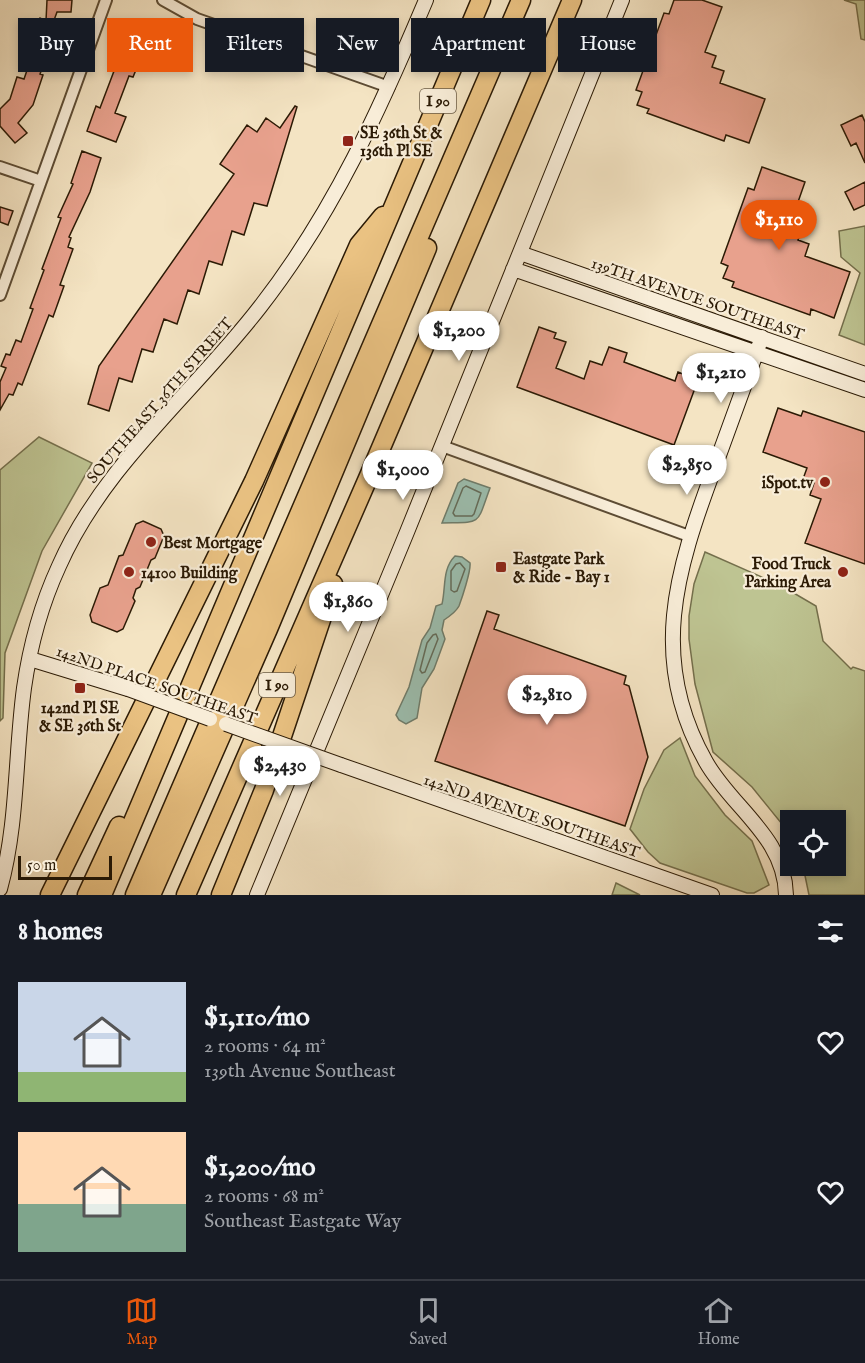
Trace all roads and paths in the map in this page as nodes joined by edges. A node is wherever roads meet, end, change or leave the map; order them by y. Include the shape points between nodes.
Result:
1 (106, 0) edge
2 (163, 0) edge
3 (426, 0) edge
4 (481, 0) edge
5 (521, 0) edge
6 (533, 0) edge
7 (572, 0) edge
8 (622, 0) edge
9 (389, 87) junction
10 (0, 167) edge
11 (41, 181) junction
12 (396, 202) junction
13 (520, 252) junction
14 (513, 269) junction
15 (0, 295) edge
16 (762, 337) junction
17 (757, 351) junction
18 (865, 374) edge
19 (865, 390) edge
20 (442, 446) junction
21 (369, 476) junction
22 (689, 536) junction
23 (232, 590) junction
24 (260, 626) junction
25 (30, 659) junction
26 (218, 722) junction
27 (201, 760) junction
28 (341, 765) joint
29 (0, 889) edge
30 (50, 895) edge
31 (87, 895) edge
32 (102, 895) edge
33 (135, 895) edge
34 (151, 895) edge
35 (186, 895) edge
36 (221, 895) edge
37 (257, 895) edge
38 (712, 895) edge
39 (786, 895) edge

1 - 11 street
2 - 9 street via 197,20
3 - 9 street, SOUTHEAST 36TH STREET
4 - 12 highway, I 90
5 - 24 highway
6 - 24 highway
7 - 21 highway, I 90
8 - 13 street
9 - 25 street, SOUTHEAST 36TH STREET via 338,192 304,247 221,356 117,470 76,529 41,612
10 - 11 street
11 - 15 street
12 - 23 highway, I 90
12 - 30 highway via 359,245 254,481
13 - 14 street
13 - 16 street, 139TH AVENUE SOUTHEAST
14 - 17 street, 139TH AVENUE SOUTHEAST
14 - 20 street
16 - 17 street
16 - 18 street, 139TH AVENUE SOUTHEAST
17 - 19 street, 139TH AVENUE SOUTHEAST
17 - 22 street
20 - 22 street
20 - 37 street
21 - 35 highway, I 90
21 - 36 highway via 264,790
22 - 39 street via 673,615 674,668 685,715 712,771 779,858
23 - 31 highway
23 - 32 highway, I 90
24 - 26 highway
25 - 26 street, 142ND PLACE SOUTHEAST, bridge via 83,673
25 - 29 street, SOUTHEAST 36TH STREET via 11,831
26 - 27 highway
26 - 28 street, 142ND PLACE SOUTHEAST, bridge
27 - 33 highway
27 - 34 highway
28 - 38 street, 142ND AVENUE SOUTHEAST

